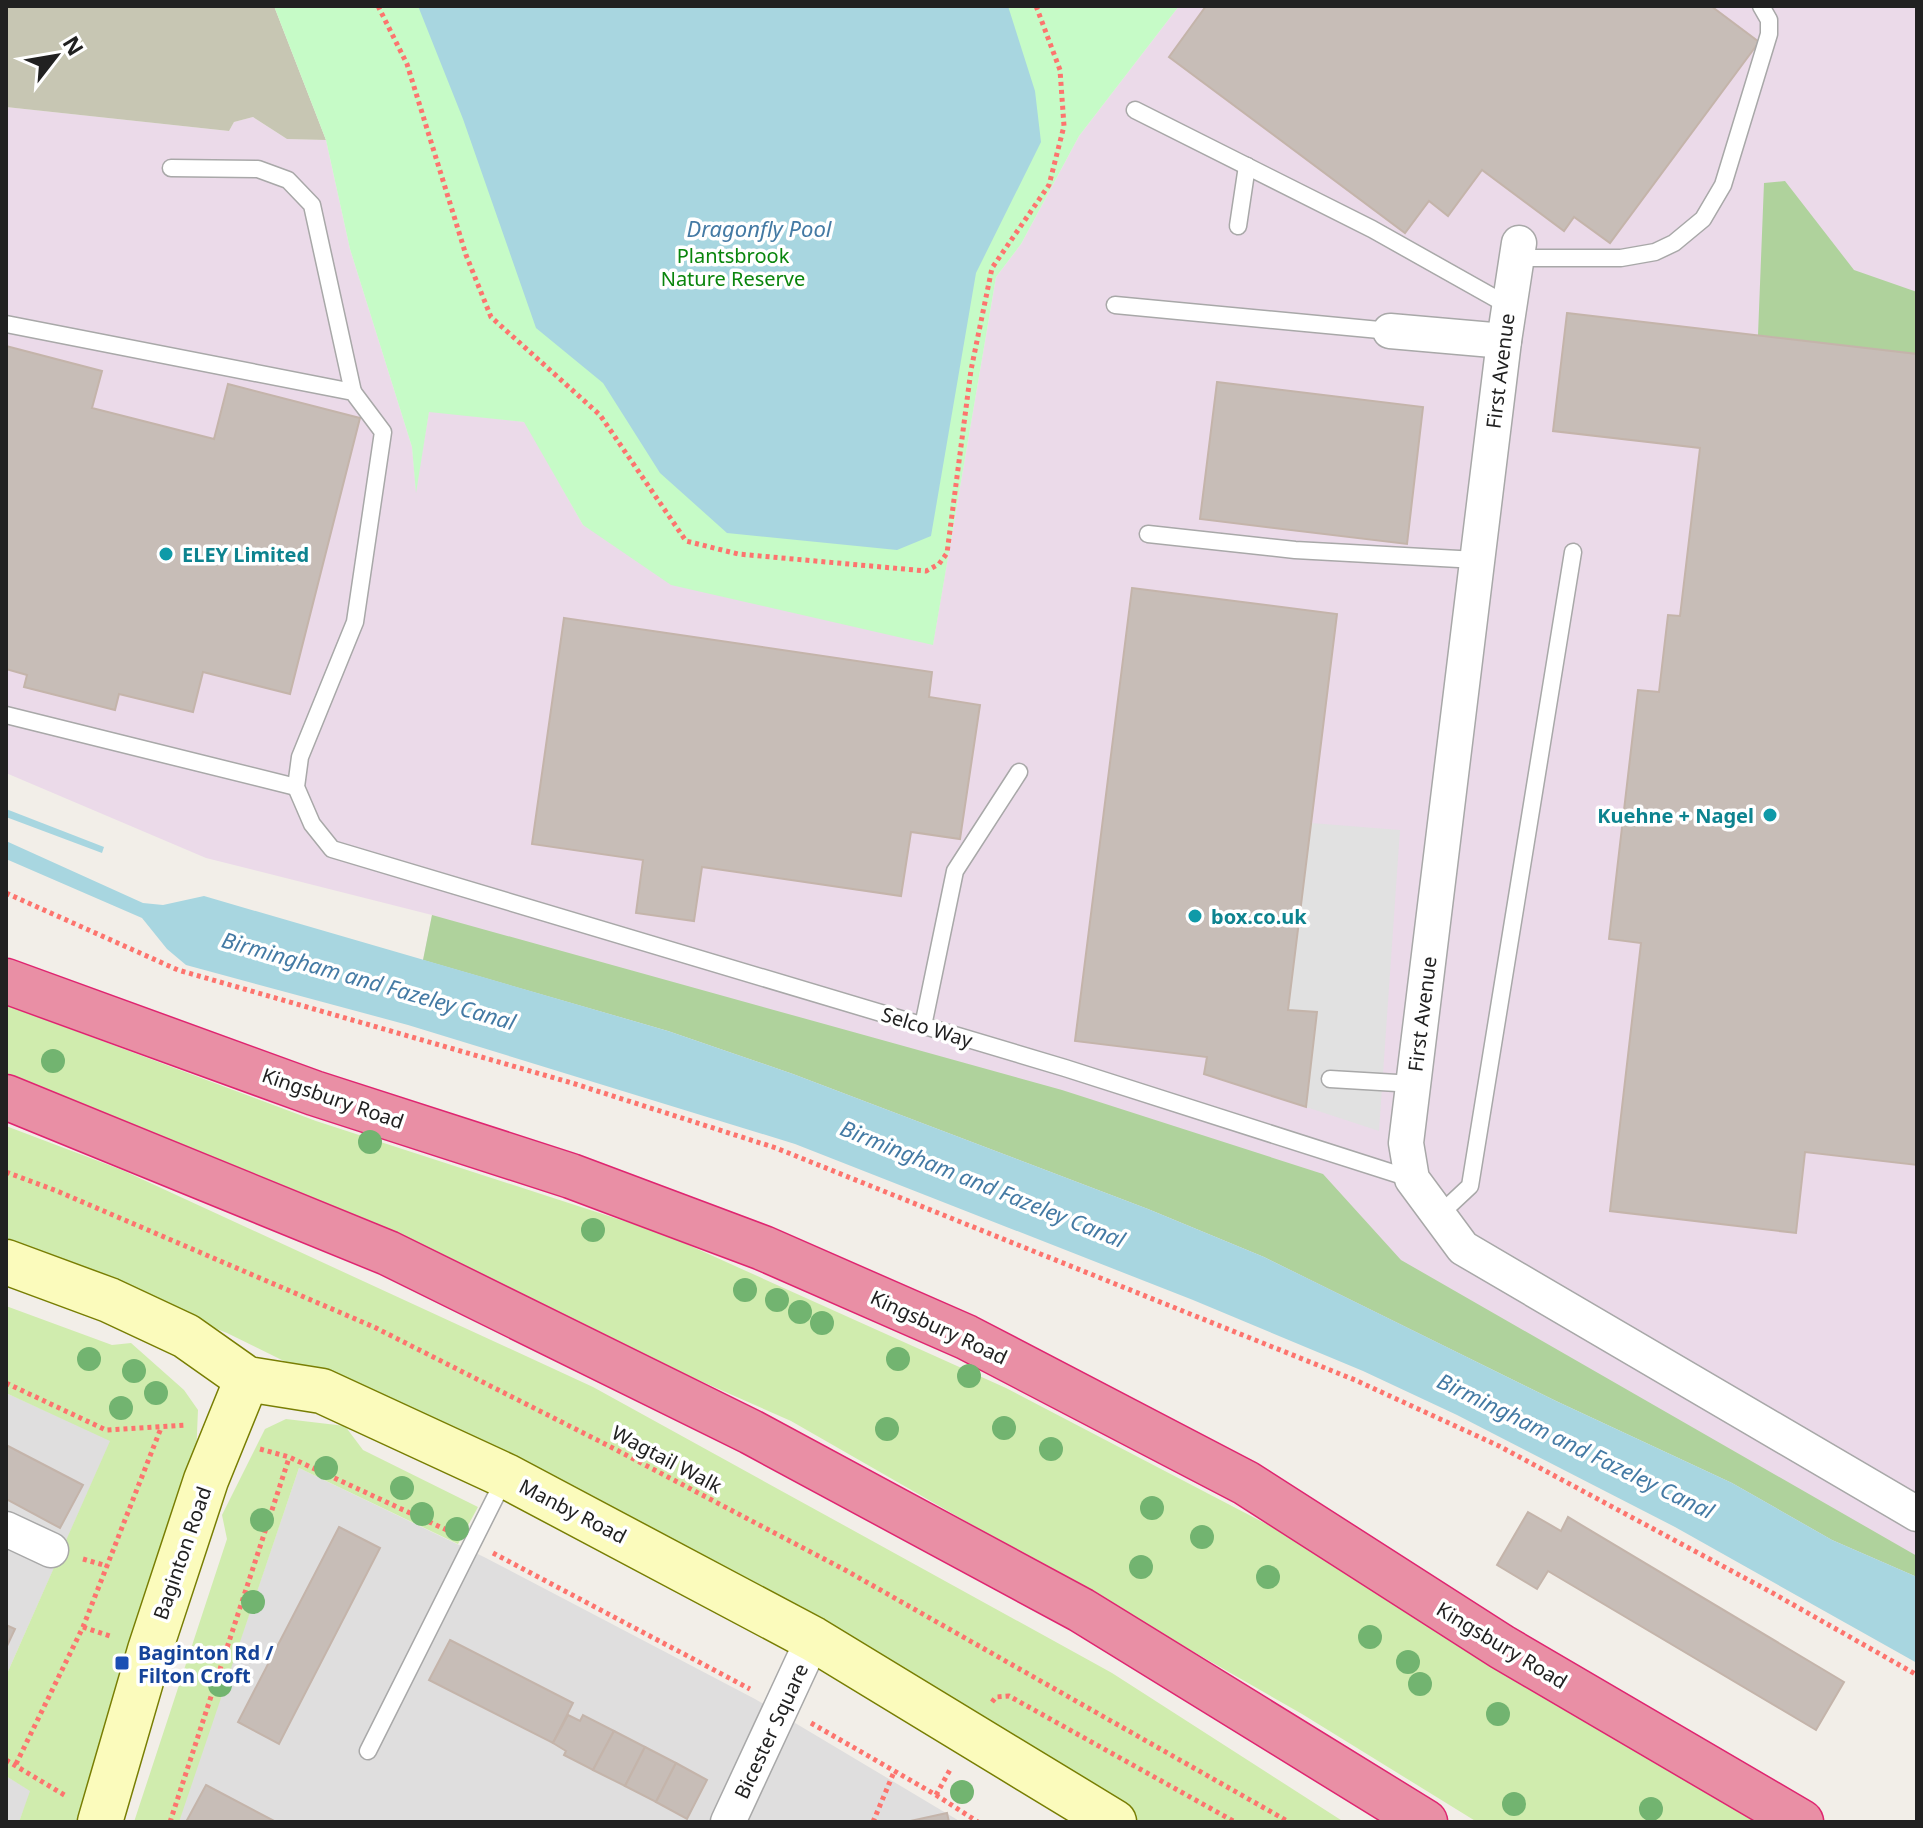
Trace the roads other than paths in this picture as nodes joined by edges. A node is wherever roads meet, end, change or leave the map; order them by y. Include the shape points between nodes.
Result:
1 (1761, 6) edge
2 (1135, 110) dead end
3 (1247, 166) junction
4 (171, 168) dead end
5 (1238, 226) dead end
6 (1517, 250) joint
7 (1115, 305) dead end
8 (1509, 306) junction
9 (6, 324) edge
10 (1390, 331) joint
11 (1504, 341) junction
12 (353, 392) junction
13 (1148, 534) dead end
14 (1573, 552) dead end
15 (1477, 560) junction
16 (6, 715) edge
17 (1019, 772) dead end
18 (296, 787) junction
19 (6, 981) edge
20 (923, 1026) junction
21 (1330, 1079) dead end
22 (1414, 1084) junction
23 (6, 1097) edge
24 (1412, 1179) junction
25 (1439, 1215) junction
26 (6, 1262) edge
27 (247, 1379) junction
28 (506, 1476) junction
29 (1917, 1514) edge
30 (6, 1529) edge
31 (51, 1550) dead end
32 (813, 1639) junction
33 (368, 1751) dead end
34 (101, 1820) edge
35 (728, 1822) edge
36 (1114, 1822) edge
37 (1425, 1822) edge
38 (1801, 1822) edge

1 - 6 lane via 1769,34 1723,185 1703,219 1674,243 1621,258
2 - 3 lane
3 - 5 lane
3 - 8 lane
4 - 12 lane via 258,169 288,180 312,205
6 - 8 street, First Avenue
7 - 10 lane
8 - 11 street, First Avenue
9 - 12 lane
10 - 11 street
11 - 15 street, First Avenue
12 - 18 lane via 383,432 355,622 300,757
13 - 15 lane via 1295,550
14 - 25 lane via 1470,1186
15 - 22 street, First Avenue
16 - 18 lane
17 - 20 lane via 955,871
18 - 20 lane, Selco Way via 312,824 332,849
19 - 38 highway, Kingsbury Road via 314,1093 586,1182 763,1248 966,1337 1246,1483 1502,1647
20 - 24 lane, Selco Way
21 - 22 lane
22 - 24 street, First Avenue via 1406,1143
23 - 37 highway via 388,1253 751,1432 1081,1610
24 - 25 street, First Avenue
25 - 29 street, First Avenue via 1463,1248
26 - 27 street, Manby Road via 109,1300 186,1336
27 - 28 street, Manby Road via 322,1391
27 - 34 street, Baginton Road via 206,1480
28 - 32 street, Manby Road
28 - 33 lane
30 - 31 street
32 - 35 street, Bicester Square
32 - 36 street, Manby Road

